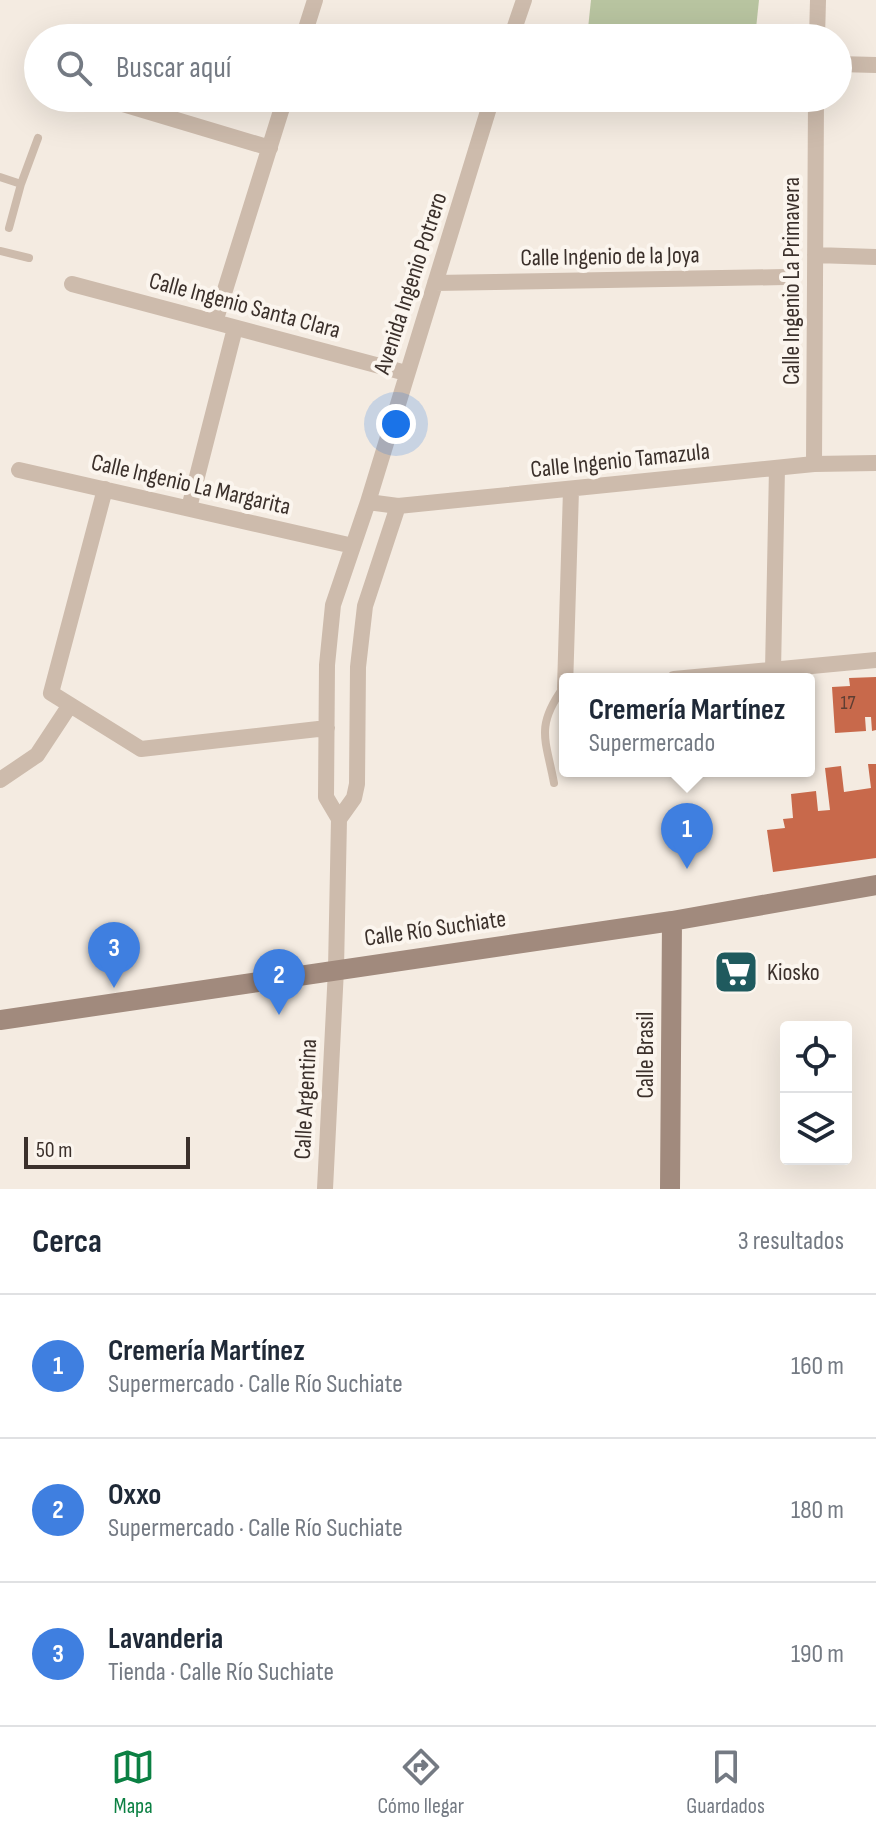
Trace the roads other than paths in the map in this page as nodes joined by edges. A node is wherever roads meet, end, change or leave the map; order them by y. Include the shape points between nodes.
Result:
1 (315, 0) edge
2 (524, 0) edge
3 (818, 0) edge
4 (307, 24) edge
5 (516, 24) edge
6 (817, 24) edge
7 (852, 64) edge
8 (876, 65) edge
9 (150, 112) edge
10 (281, 112) edge
11 (488, 112) edge
12 (816, 112) edge
13 (38, 138) dead end
14 (270, 148) junction
15 (0, 177) edge
16 (21, 184) junction
17 (9, 228) dead end
18 (0, 251) edge
19 (815, 255) junction
20 (876, 257) edge
21 (29, 258) dead end
22 (785, 277) dead end
23 (435, 283) junction
24 (72, 284) dead end
25 (215, 322) junction
26 (235, 328) junction
27 (406, 373) junction
28 (876, 463) edge
29 (814, 464) junction
30 (777, 468) junction
31 (19, 470) dead end
32 (105, 489) junction
33 (571, 490) junction
34 (368, 502) junction
35 (398, 506) junction
36 (189, 508) junction
37 (353, 546) junction
38 (876, 660) edge
39 (773, 671) junction
40 (565, 673) edge
41 (748, 673) edge
42 (559, 694) edge
43 (70, 705) junction
44 (327, 728) junction
45 (0, 780) edge
46 (554, 783) dead end
47 (339, 819) junction
48 (876, 885) edge
49 (672, 921) junction
50 (336, 969) junction
51 (0, 1020) edge
52 (325, 1189) edge
53 (670, 1189) edge

1 - 4 street
2 - 5 street
3 - 6 street
7 - 8 street
9 - 14 street
10 - 14 street
11 - 23 street, Avenida Ingenio Potrero
12 - 19 street, Calle Ingenio La Primavera
13 - 16 lane
14 - 25 street
15 - 16 lane
16 - 17 lane
18 - 21 lane
19 - 20 street
19 - 29 street, Calle Ingenio La Primavera
22 - 23 street, Calle Ingenio de la Joya
23 - 27 street, Avenida Ingenio Potrero
24 - 25 street, Calle Ingenio Santa Clara
25 - 26 street, Calle Ingenio Santa Clara
26 - 27 street, Calle Ingenio Santa Clara
26 - 36 street
27 - 34 street, Avenida Ingenio Potrero
28 - 29 street, Calle Ingenio Tamazula
29 - 30 street, Calle Ingenio Tamazula
30 - 33 street, Calle Ingenio Tamazula
30 - 39 street
31 - 32 street, Calle Ingenio La Margarita
32 - 36 street, Calle Ingenio La Margarita
32 - 43 street via 51,693
33 - 35 street, Calle Ingenio Tamazula
33 - 40 street
34 - 35 street, Calle Ingenio Tamazula
34 - 37 street, Avenida Ingenio Potrero
35 - 47 street via 365,606 358,667 357,784
36 - 37 street, Calle Ingenio La Margarita
37 - 44 street, Avenida Ingenio Potrero via 333,605
38 - 39 street
39 - 41 street
42 - 46 lane via 543,727
43 - 44 street via 141,749
43 - 45 street via 37,755
44 - 47 street, Avenida Ingenio Potrero via 326,797
47 - 50 street, Calle Argentina
48 - 49 main road, Calle Río Suchiate
49 - 50 main road, Calle Río Suchiate
49 - 53 main road, Calle Brasil
50 - 51 main road, Calle Río Suchiate
50 - 52 street, Calle Argentina

